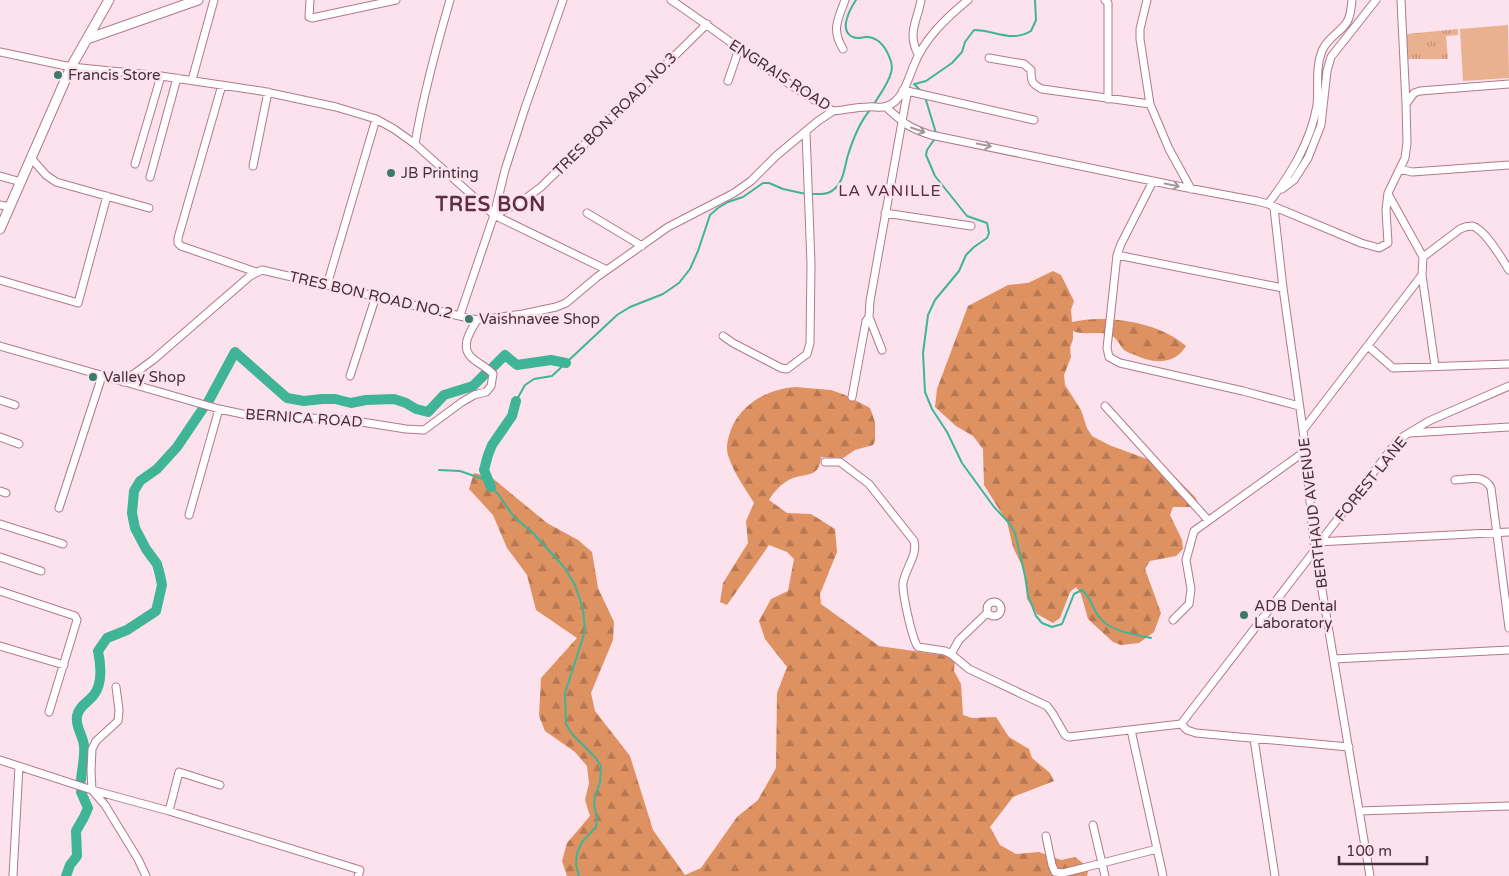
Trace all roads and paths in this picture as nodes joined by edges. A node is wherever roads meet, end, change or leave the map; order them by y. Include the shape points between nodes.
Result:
1 (109, 0) edge
2 (198, 0) edge
3 (214, 0) edge
4 (310, 0) edge
5 (396, 0) edge
6 (450, 0) edge
7 (562, 0) edge
8 (670, 0) edge
9 (845, 0) edge
10 (921, 0) edge
11 (968, 0) edge
12 (1105, 0) edge
13 (1147, 0) edge
14 (1352, 0) edge
15 (1376, 0) edge
16 (1401, 0) edge
17 (707, 24) junction
18 (87, 39) junction
19 (739, 49) junction
20 (843, 49) dead end
21 (0, 52) edge
22 (918, 54) junction
23 (989, 58) dead end
24 (71, 67) junction
25 (161, 76) junction
26 (177, 78) junction
27 (192, 80) junction
28 (728, 81) dead end
29 (1509, 84) edge
30 (222, 85) junction
31 (903, 90) junction
32 (268, 92) junction
33 (1108, 99) junction
34 (1407, 101) junction
35 (1150, 104) junction
36 (883, 107) junction
37 (833, 111) junction
38 (376, 119) junction
39 (1034, 120) dead end
40 (901, 122) junction
41 (806, 132) junction
42 (415, 144) junction
43 (31, 158) junction
44 (135, 164) dead end
45 (253, 166) dead end
46 (1509, 166) edge
47 (1400, 169) junction
48 (0, 176) edge
49 (150, 177) dead end
50 (1152, 181) junction
51 (21, 182) junction
52 (1191, 189) junction
53 (1388, 193) junction
54 (1276, 194) junction
55 (107, 196) junction
56 (0, 205) edge
57 (1271, 206) junction
58 (10, 207) junction
59 (149, 208) dead end
60 (885, 213) junction
61 (587, 214) dead end
62 (494, 215) junction
63 (971, 226) dead end
64 (0, 229) edge
65 (642, 246) junction
66 (1117, 255) junction
67 (1423, 257) junction
68 (1508, 267) edge
69 (607, 270) junction
70 (256, 272) junction
71 (1422, 275) junction
72 (0, 280) edge
73 (328, 285) junction
74 (1283, 288) junction
75 (376, 296) junction
76 (460, 315) junction
77 (869, 317) junction
78 (477, 320) junction
79 (723, 336) dead end
80 (0, 346) edge
81 (1368, 346) junction
82 (882, 350) dead end
83 (1509, 364) edge
84 (1435, 366) junction
85 (102, 376) junction
86 (350, 376) dead end
87 (123, 382) junction
88 (1509, 386) edge
89 (852, 397) dead end
90 (0, 400) edge
91 (15, 405) dead end
92 (1105, 406) dead end
93 (1299, 406) junction
94 (219, 409) junction
95 (1509, 426) edge
96 (1303, 430) junction
97 (1407, 433) junction
98 (0, 437) edge
99 (19, 444) dead end
100 (1304, 452) junction
101 (824, 462) dead end
102 (1455, 480) dead end
103 (59, 508) dead end
104 (189, 515) dead end
105 (1208, 520) junction
106 (0, 524) edge
107 (1509, 532) edge
108 (1497, 533) junction
109 (63, 544) dead end
110 (1316, 545) junction
111 (0, 557) edge
112 (41, 571) dead end
113 (0, 591) edge
114 (988, 613) dead end
115 (1173, 620) dead end
116 (1509, 628) edge
117 (0, 646) edge
118 (1509, 650) edge
119 (951, 654) junction
120 (1334, 659) junction
121 (64, 665) junction
122 (116, 687) dead end
123 (49, 712) dead end
124 (1180, 724) junction
125 (1131, 730) junction
126 (1254, 739) junction
127 (1349, 747) junction
128 (0, 760) edge
129 (19, 766) junction
130 (220, 785) dead end
131 (92, 790) junction
132 (1509, 806) edge
133 (169, 811) junction
134 (1359, 811) junction
135 (1093, 825) dead end
136 (1046, 836) dead end
137 (1157, 848) junction
138 (1103, 863) junction
139 (13, 876) edge
140 (146, 876) edge
141 (358, 876) edge
142 (1106, 876) edge
143 (1163, 876) edge
144 (1275, 876) edge
145 (1370, 876) edge

1 - 18 main road
2 - 18 main road
3 - 27 street
4 - 5 street via 308,14 312,18
6 - 42 street via 430,67
7 - 62 street via 505,170
8 - 17 street, ENGRAIS ROAD
9 - 20 street via 836,23
10 - 22 street via 913,31 913,44
11 - 22 street via 936,30
12 - 33 street via 1108,3
13 - 35 street via 1140,39
14 - 54 street via 1346,24 1322,51 1311,127 1288,178
15 - 54 street via 1331,57 1321,125 1308,158 1294,180
16 - 34 street
17 - 19 street, ENGRAIS ROAD
17 - 62 street, TRES BON ROAD NO.3 via 541,186 521,202
18 - 24 main road
19 - 28 street
19 - 37 street, ENGRAIS ROAD
21 - 24 street
22 - 31 street
23 - 33 street via 1024,64 1031,70 1033,84 1042,89
24 - 25 street
24 - 43 main road
25 - 26 street
25 - 44 street
26 - 27 street
26 - 49 street
27 - 30 street
29 - 34 street via 1420,91
30 - 32 street
30 - 70 street, TRES BON ROAD NO.2 via 178,242 181,246
31 - 36 street via 898,98
31 - 39 street
31 - 40 street via 907,94
32 - 38 street
32 - 45 street
33 - 35 street
34 - 47 street via 1407,143
35 - 52 street
36 - 37 street, ENGRAIS ROAD
36 - 40 street
37 - 41 street, TRES BON ROAD NO.2
38 - 42 street
38 - 73 street
40 -> 50 street via 931,135
40 - 60 street
41 - 65 street, TRES BON ROAD NO.2 via 734,193 674,224
41 - 79 street via 811,264 810,343 807,354 787,369
42 - 62 street
43 - 51 main road
43 - 55 street via 56,182
46 - 47 street via 1412,172
47 - 53 street
48 - 51 street
50 -> 52 street
50 - 66 street
51 - 58 main road
52 - 57 street
53 - 57 street via 1388,243 1379,248
53 - 67 street
54 - 57 street
55 - 59 street
55 - 72 street via 78,303
56 - 58 street
57 - 74 street, BERTHAUD AVENUE
58 - 64 main road
60 - 63 street
60 - 77 street
61 - 65 street
62 - 69 street
62 - 76 street
65 - 69 street, TRES BON ROAD NO.2
66 - 74 street
66 - 93 street via 1107,348 1109,357 1120,363
67 - 68 street via 1460,229 1473,226 1484,234
67 - 71 street
69 - 78 street, TRES BON ROAD NO.2 via 566,303 523,314
70 - 73 street, TRES BON ROAD NO.2 via 262,270
70 - 87 street
71 - 81 street
71 - 84 street
73 - 75 street, TRES BON ROAD NO.2
74 - 93 street, BERTHAUD AVENUE
75 - 76 street, TRES BON ROAD NO.2
75 - 86 street
76 - 78 street, TRES BON ROAD NO.2
77 - 82 street
77 - 89 street
78 - 94 street, BERNICA ROAD via 466,349 470,357 493,374 491,386 486,392 474,394 424,430 355,421 252,416
80 - 85 street, BERNICA ROAD
81 - 84 street via 1393,368
81 - 96 street
83 - 84 street
85 - 87 street, BERNICA ROAD
85 - 103 street
87 - 94 street, BERNICA ROAD
88 - 97 street, FOREST LANE
90 - 91 street
92 - 105 street
93 - 96 street, BERTHAUD AVENUE
94 - 104 street
95 - 97 street
96 - 100 street, BERTHAUD AVENUE
97 - 110 street, FOREST LANE via 1399,438
98 - 99 street
100 - 105 street
100 - 110 street, BERTHAUD AVENUE
101 - 119 street via 840,462 870,484 914,541 903,584 913,638 918,647
102 - 108 street via 1480,478 1488,482
105 - 115 street via 1194,531 1186,560 1191,589 1189,604
106 - 109 street
107 - 108 street
108 - 110 street
108 - 116 street
110 - 120 street, BERTHAUD AVENUE
110 - 124 street, FOREST LANE
111 - 112 street
113 - 121 street via 76,618
114 - 119 street via 959,640
117 - 121 street
118 - 120 street
119 - 125 street via 969,669 1046,706 1065,735
120 - 127 street, BERTHAUD AVENUE
121 - 123 street
122 - 131 street via 118,721 96,741 92,749
124 - 125 street
124 - 126 street via 1196,733
125 - 137 street
126 - 127 street
126 - 144 street
127 - 134 street, BERTHAUD AVENUE
128 - 129 street
129 - 131 street
129 - 139 street
130 - 133 street via 179,772
131 - 133 street
131 - 140 street via 105,805
132 - 134 street
133 - 141 street via 360,870
134 - 145 street, BERTHAUD AVENUE
135 - 138 street
136 - 138 street via 1055,872
137 - 138 street
137 - 143 street
138 - 142 street

